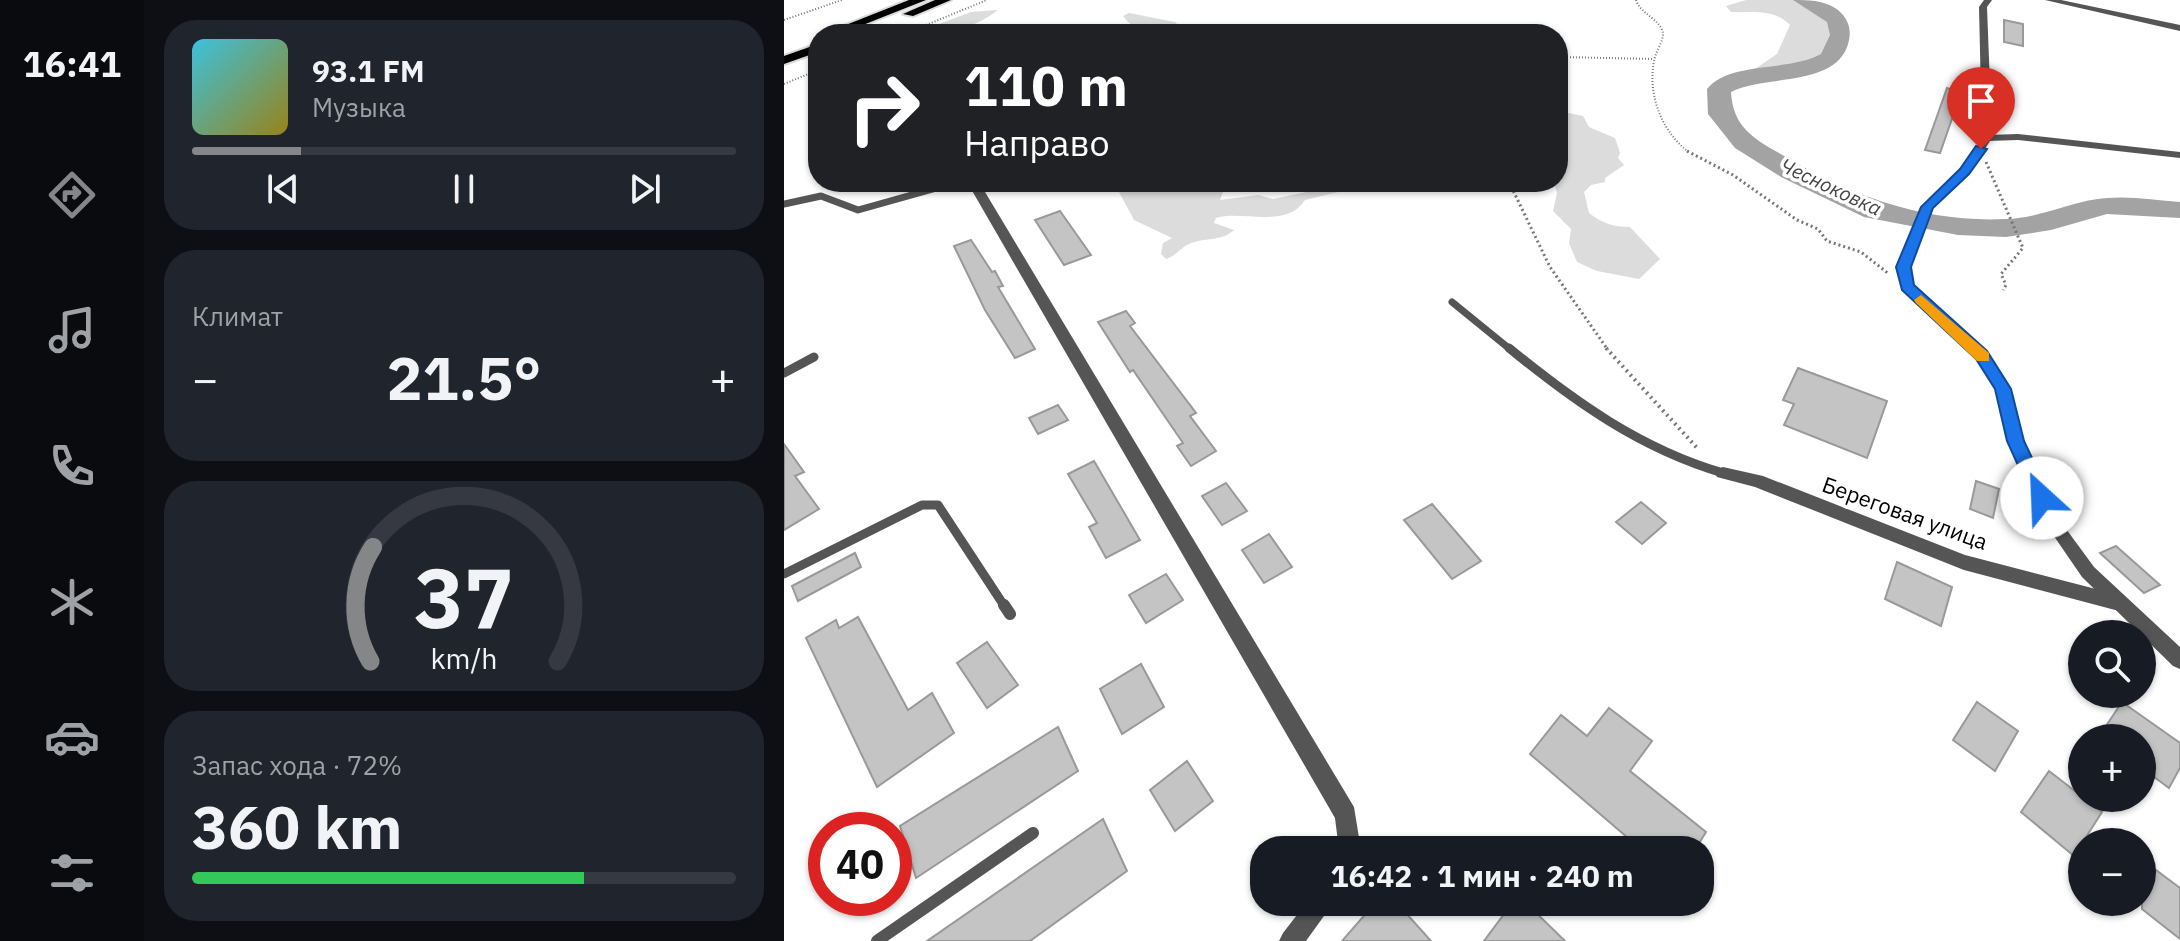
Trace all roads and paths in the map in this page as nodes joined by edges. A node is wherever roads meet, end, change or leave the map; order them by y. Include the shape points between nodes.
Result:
1 (842, 0) edge
2 (920, 0) edge
3 (945, 0) edge
4 (987, 0) edge
5 (1636, 0) edge
6 (1988, 0) edge
7 (2049, 0) edge
8 (784, 20) edge
9 (856, 24) edge
10 (882, 24) edge
11 (928, 24) edge
12 (2180, 28) edge
13 (808, 42) edge
14 (784, 50) edge
15 (808, 52) edge
16 (1568, 57) edge
17 (1654, 59) junction
18 (784, 60) edge
19 (808, 74) edge
20 (784, 84) edge
21 (1984, 144) junction
22 (2180, 155) edge
23 (922, 192) edge
24 (979, 192) edge
25 (1514, 192) edge
26 (784, 204) edge
27 (1907, 287) junction
28 (2003, 290) dead end
29 (1452, 302) dead end
30 (814, 357) dead end
31 (784, 373) edge
32 (1723, 473) junction
33 (784, 574) edge
34 (2119, 603) junction
35 (1010, 614) dead end
36 (2180, 660) edge
37 (1033, 833) dead end
38 (1348, 836) edge
39 (1311, 916) edge
40 (877, 941) edge
41 (1291, 941) edge

1 - 8 path
2 - 9 highway
3 - 10 highway
4 - 11 path
5 - 17 path via 1661,27
6 - 21 street via 1983,7
7 - 12 street
13 - 14 highway
15 - 18 highway
16 - 17 path
17 - 27 path via 1657,110 1670,135 1687,151 1818,229 1827,241 1861,252
19 - 20 path
21 - 22 street via 2018,137
21 - 27 street via 1965,171 1927,207 1904,267
21 - 28 path via 2023,248 2001,274
23 - 26 lane via 858,210 821,196
24 - 38 street via 1346,815
25 - 32 path via 1550,267 1609,352
27 - 34 street via 1982,355 2003,389 2016,441 2055,526 2088,572
29 - 32 lane via 1601,420 1700,468
30 - 31 lane
32 - 34 street, Береговая улица via 1757,481 1964,562
33 - 35 lane via 922,505 938,505
34 - 36 street
37 - 40 lane
39 - 41 street

